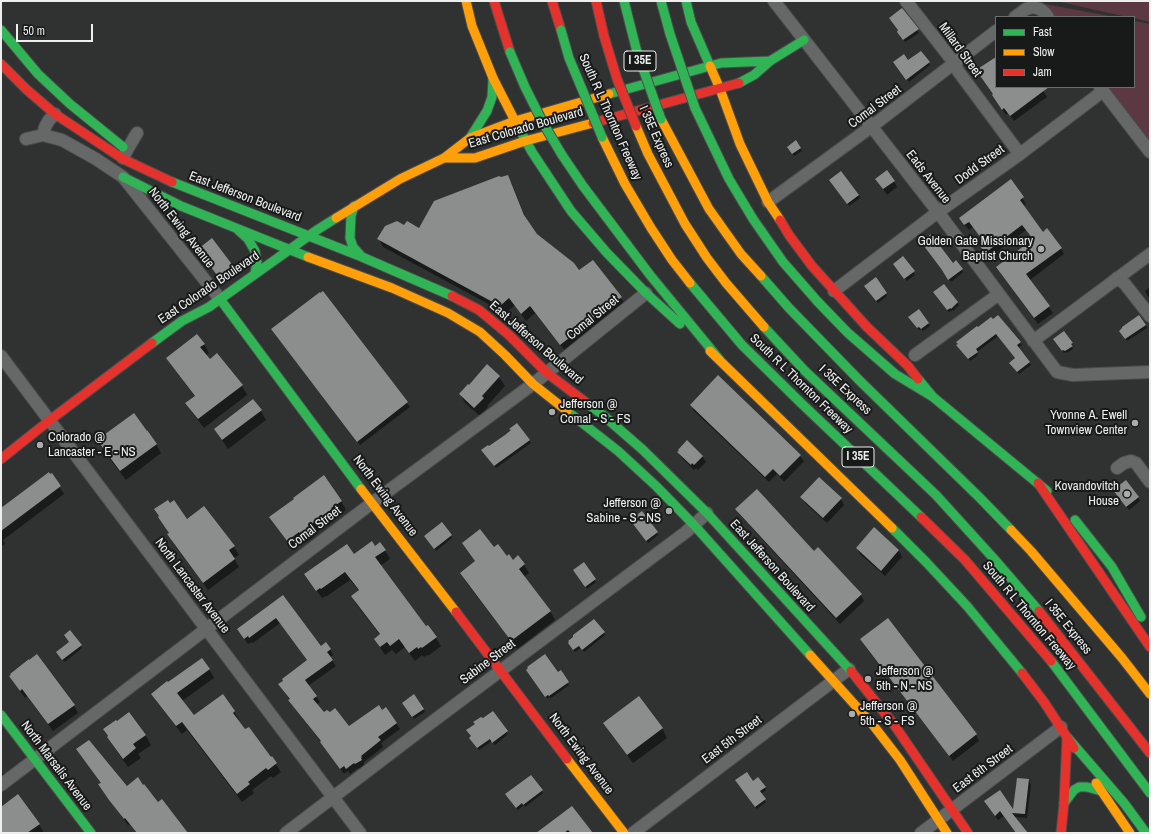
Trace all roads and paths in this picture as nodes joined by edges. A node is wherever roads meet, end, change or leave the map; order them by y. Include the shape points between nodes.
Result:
1 (466, 1) edge
2 (494, 1) edge
3 (552, 1) edge
4 (596, 1) edge
5 (624, 1) edge
6 (661, 1) edge
7 (686, 1) edge
8 (774, 1) edge
9 (906, 1) edge
10 (1016, 16) edge
11 (1047, 16) edge
12 (1, 30) edge
13 (995, 33) edge
14 (804, 40) junction
15 (770, 61) junction
16 (1, 64) edge
17 (955, 64) junction
18 (710, 66) junction
19 (657, 71) dead end
20 (493, 78) junction
21 (720, 89) junction
22 (1102, 89) edge
23 (672, 108) dead end
24 (55, 114) junction
25 (515, 121) junction
26 (871, 127) junction
27 (137, 133) dead end
28 (43, 135) junction
29 (470, 138) junction
30 (26, 139) dead end
31 (525, 141) junction
32 (1150, 152) edge
33 (125, 154) junction
34 (1020, 154) junction
35 (444, 158) junction
36 (693, 159) dead end
37 (123, 177) junction
38 (698, 191) junction
39 (768, 202) junction
40 (354, 206) junction
41 (938, 212) junction
42 (237, 228) junction
43 (309, 236) junction
44 (290, 250) junction
45 (1150, 254) edge
46 (362, 257) junction
47 (255, 274) junction
48 (1117, 278) junction
49 (834, 291) junction
50 (646, 293) junction
51 (999, 294) junction
52 (220, 299) junction
53 (1150, 316) edge
54 (1033, 340) junction
55 (915, 355) dead end
56 (1, 356) edge
57 (719, 359) junction
58 (1150, 372) edge
59 (547, 373) junction
60 (533, 384) junction
61 (933, 397) junction
62 (50, 420) junction
63 (1, 459) edge
64 (1117, 468) dead end
65 (1150, 482) edge
66 (1038, 483) junction
67 (372, 502) junction
68 (707, 513) junction
69 (694, 525) junction
70 (1146, 625) dead end
71 (207, 629) junction
72 (1150, 647) edge
73 (849, 670) junction
74 (500, 671) junction
75 (834, 681) junction
76 (1150, 694) edge
77 (1, 714) edge
78 (1064, 732) junction
79 (1150, 753) edge
80 (35, 759) junction
81 (1, 785) edge
82 (1101, 791) junction
83 (1150, 793) edge
84 (333, 798) junction
85 (1064, 803) junction
86 (952, 810) junction
87 (939, 820) junction
88 (91, 833) edge
89 (286, 833) edge
90 (360, 833) edge
91 (624, 833) edge
92 (633, 833) edge
93 (921, 833) edge
94 (948, 833) edge
95 (968, 833) edge
96 (1061, 833) edge
97 (1130, 833) edge
98 (1146, 833) edge

1 - 20 main road via 472,26
2 - 57 main road, bridge via 510,52 525,87 562,155 631,250
3 - 83 main road, South R L Thornton Freeway / I 35E, bridge via 569,58 602,137 625,184 672,260 742,345 965,560 1052,662
4 - 79 main road, I 35E Express, bridge via 617,79 648,154 684,224 707,258 760,323 805,371 936,495 995,560 1050,624
5 - 38 main road, I 35E, bridge via 637,52 662,118
6 - 61 main road, bridge via 695,108 729,179 753,219 784,262 848,332 895,374
7 - 18 main road via 691,22
8 - 14 street, Eads Avenue
9 - 17 street, Millard Street
10 - 11 street via 1033,7 1040,8
12 - 33 main road via 38,74
13 - 17 street, Comal Street
14 - 15 main road, East Colorado Boulevard
14 - 26 street, Eads Avenue
15 - 18 main road, East Colorado Boulevard
15 - 21 main road, East Colorado Boulevard via 754,75 738,84
16 - 24 main road
17 - 26 street, Comal Street
17 - 34 street, Millard Street
18 - 21 main road
18 - 25 main road, East Colorado Boulevard
19 - 23 main road
20 - 25 main road
20 - 29 main road via 492,97 487,111
21 - 31 main road, East Colorado Boulevard
21 - 39 main road via 740,144
22 - 32 street
22 - 34 street, Dodd Street
24 - 28 street via 45,127
24 - 33 main road
25 - 29 main road, East Colorado Boulevard
25 - 31 main road
26 - 39 street, Comal Street
26 - 41 street, Eads Avenue
27 - 33 street
28 - 30 street, North Ewing Avenue
28 - 37 street, North Ewing Avenue via 62,140
29 - 35 main road, East Colorado Boulevard
31 - 35 main road, East Colorado Boulevard via 475,158
31 - 50 main road via 571,211 606,253
33 - 37 street
33 - 43 main road, East Jefferson Boulevard via 176,184
34 - 41 street, Dodd Street
35 - 40 main road, East Colorado Boulevard via 400,179
36 - 38 main road
37 - 42 main road via 181,206
37 - 52 street, North Ewing Avenue
38 - 76 main road, I 35E via 741,254 789,308 1031,551 1118,652
39 - 49 main road via 788,235
40 - 43 main road, East Colorado Boulevard
40 - 46 main road via 350,238
41 - 49 street, Dodd Street
41 - 51 street, Eads Avenue
42 - 44 main road
42 - 47 main road via 255,251
43 - 44 main road, East Colorado Boulevard
43 - 46 main road, East Jefferson Boulevard
44 - 47 main road, East Colorado Boulevard
44 - 60 main road via 392,288 448,313 480,332
45 - 48 street
46 - 59 main road, East Jefferson Boulevard via 445,292 479,310 509,335
47 - 52 main road, East Colorado Boulevard
48 - 53 street via 1125,284
48 - 54 street
49 - 61 main road via 908,366
50 - 57 main road
50 - 59 street, Comal Street
51 - 54 street, Eads Avenue
51 - 55 street
52 - 62 main road, East Colorado Boulevard via 165,333
52 - 67 main road, North Ewing Avenue
54 - 58 street, Eads Avenue via 1057,372
56 - 62 street, North Lancaster Avenue
57 - 78 main road via 861,497 967,606 1018,667
59 - 60 street, Comal Street
59 - 68 main road, East Jefferson Boulevard via 604,416 643,450
60 - 67 street, Comal Street
60 - 69 main road via 618,451
61 - 66 main road
62 - 63 main road, East Colorado Boulevard
62 - 71 street, North Lancaster Avenue
64 - 65 street via 1124,462 1136,463
66 - 70 main road via 1063,505 1112,567
66 - 72 main road
67 - 71 street, Comal Street
67 - 74 main road, North Ewing Avenue
68 - 69 street, Sabine Street
68 - 73 main road, East Jefferson Boulevard
69 - 74 street, Sabine Street
69 - 75 main road
71 - 80 street, Comal Street
71 - 84 street, North Lancaster Avenue
73 - 75 street, East 5th Street
73 - 86 main road, East Jefferson Boulevard via 895,726
74 - 84 street, Sabine Street
74 - 91 main road, North Ewing Avenue
75 - 87 main road via 900,760
75 - 92 street, East 5th Street
77 - 80 main road, North Marsalis Avenue
78 - 82 main road
78 - 85 main road
78 - 86 street, East 6th Street
78 - 98 main road
80 - 81 street, Comal Street
80 - 88 main road, North Marsalis Avenue
82 - 85 main road via 1079,787
82 - 97 main road
84 - 89 street, Sabine Street
84 - 90 street, North Lancaster Avenue
85 - 96 main road
86 - 87 street, East 6th Street
86 - 95 main road, East Jefferson Boulevard
87 - 93 street, East 6th Street
87 - 94 main road

